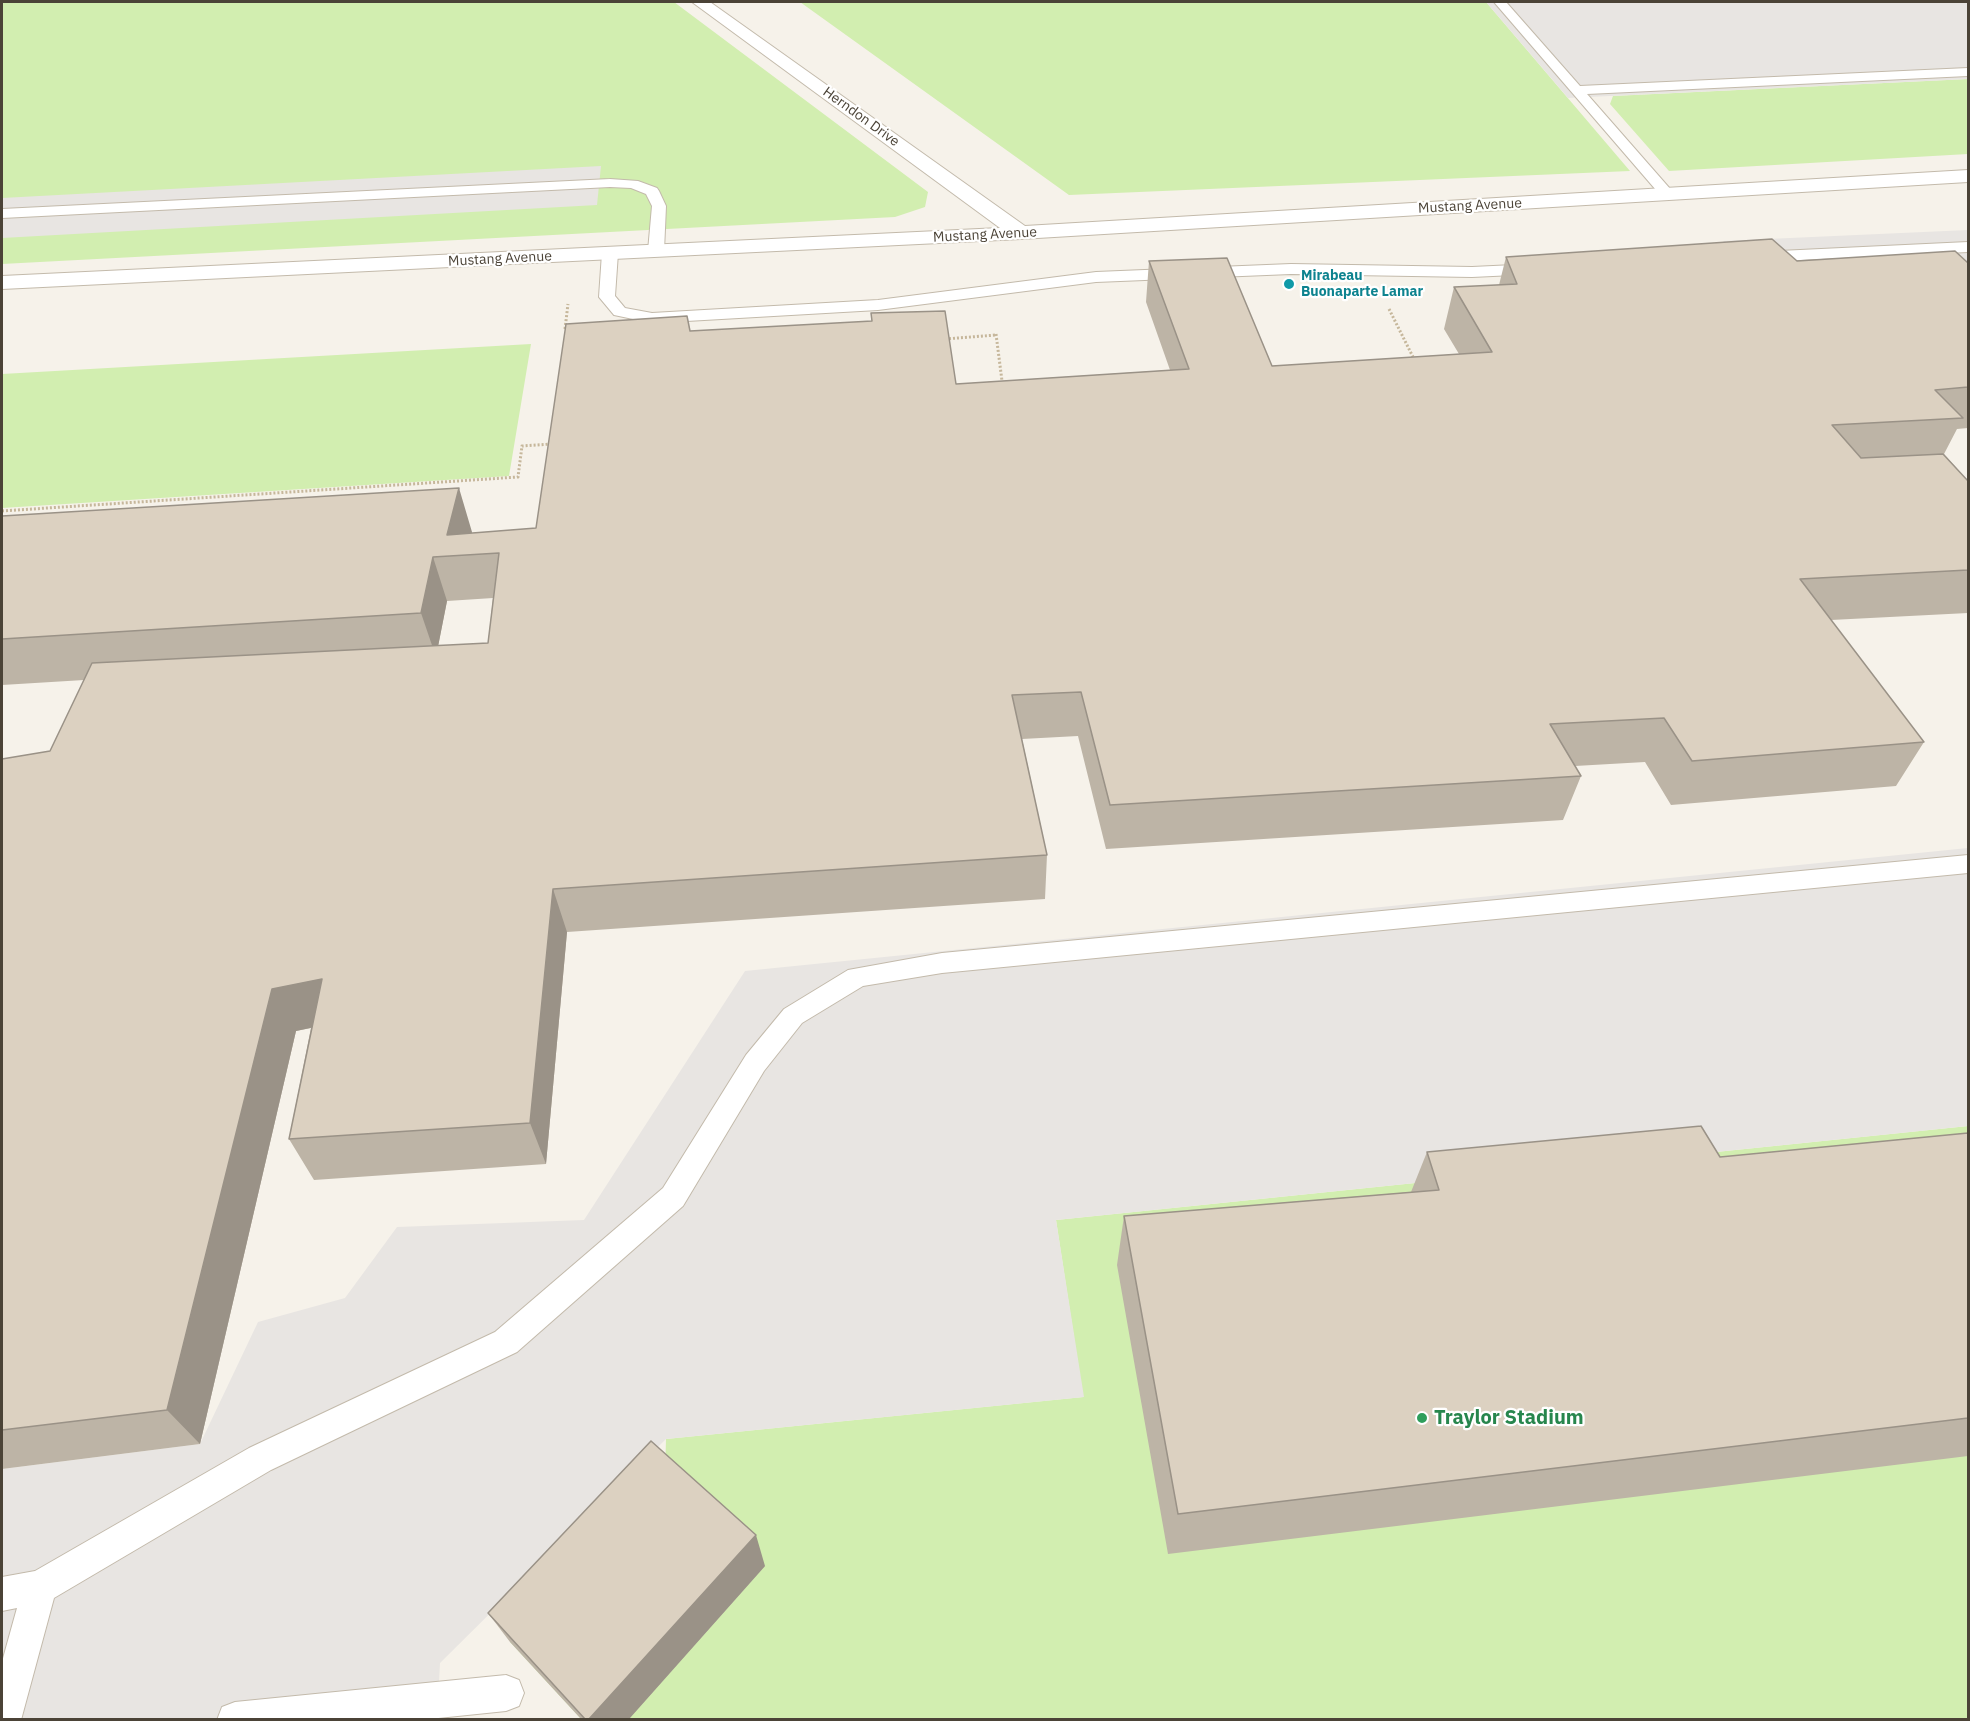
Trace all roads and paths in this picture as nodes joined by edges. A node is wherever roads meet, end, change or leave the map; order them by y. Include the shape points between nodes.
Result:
1 (700, 2) edge
2 (1500, 2) edge
3 (1968, 72) edge
4 (1579, 90) junction
5 (1968, 176) edge
6 (1667, 194) junction
7 (2, 213) edge
8 (1021, 234) junction
9 (1968, 247) edge
10 (656, 251) junction
11 (610, 254) junction
12 (1736, 259) edge
13 (1556, 268) edge
14 (2, 283) edge
15 (996, 335) dead end
16 (945, 339) edge
17 (549, 454) edge
18 (2, 511) edge
19 (1968, 864) edge
20 (40, 1587) junction
21 (2, 1594) edge
22 (506, 1693) dead end
23 (3, 1719) edge
24 (235, 1719) edge

1 - 8 street, Herndon Drive
2 - 4 lane
3 - 4 lane
4 - 6 lane
5 - 6 street, Mustang Avenue
6 - 8 street, Mustang Avenue
7 - 10 lane via 633,184 652,190 659,206
8 - 10 street, Mustang Avenue
9 - 12 lane
10 - 11 street, Mustang Avenue
11 - 13 lane via 607,297 620,312 652,318 878,305 1129,275 1291,269 1472,272
11 - 14 street, Mustang Avenue
15 - 16 path
17 - 18 path via 550,444 522,446 518,477
19 - 20 lane via 942,963 857,977 793,1016 755,1063 673,1197 506,1342 260,1459
20 - 21 lane
20 - 23 lane
22 - 24 lane

